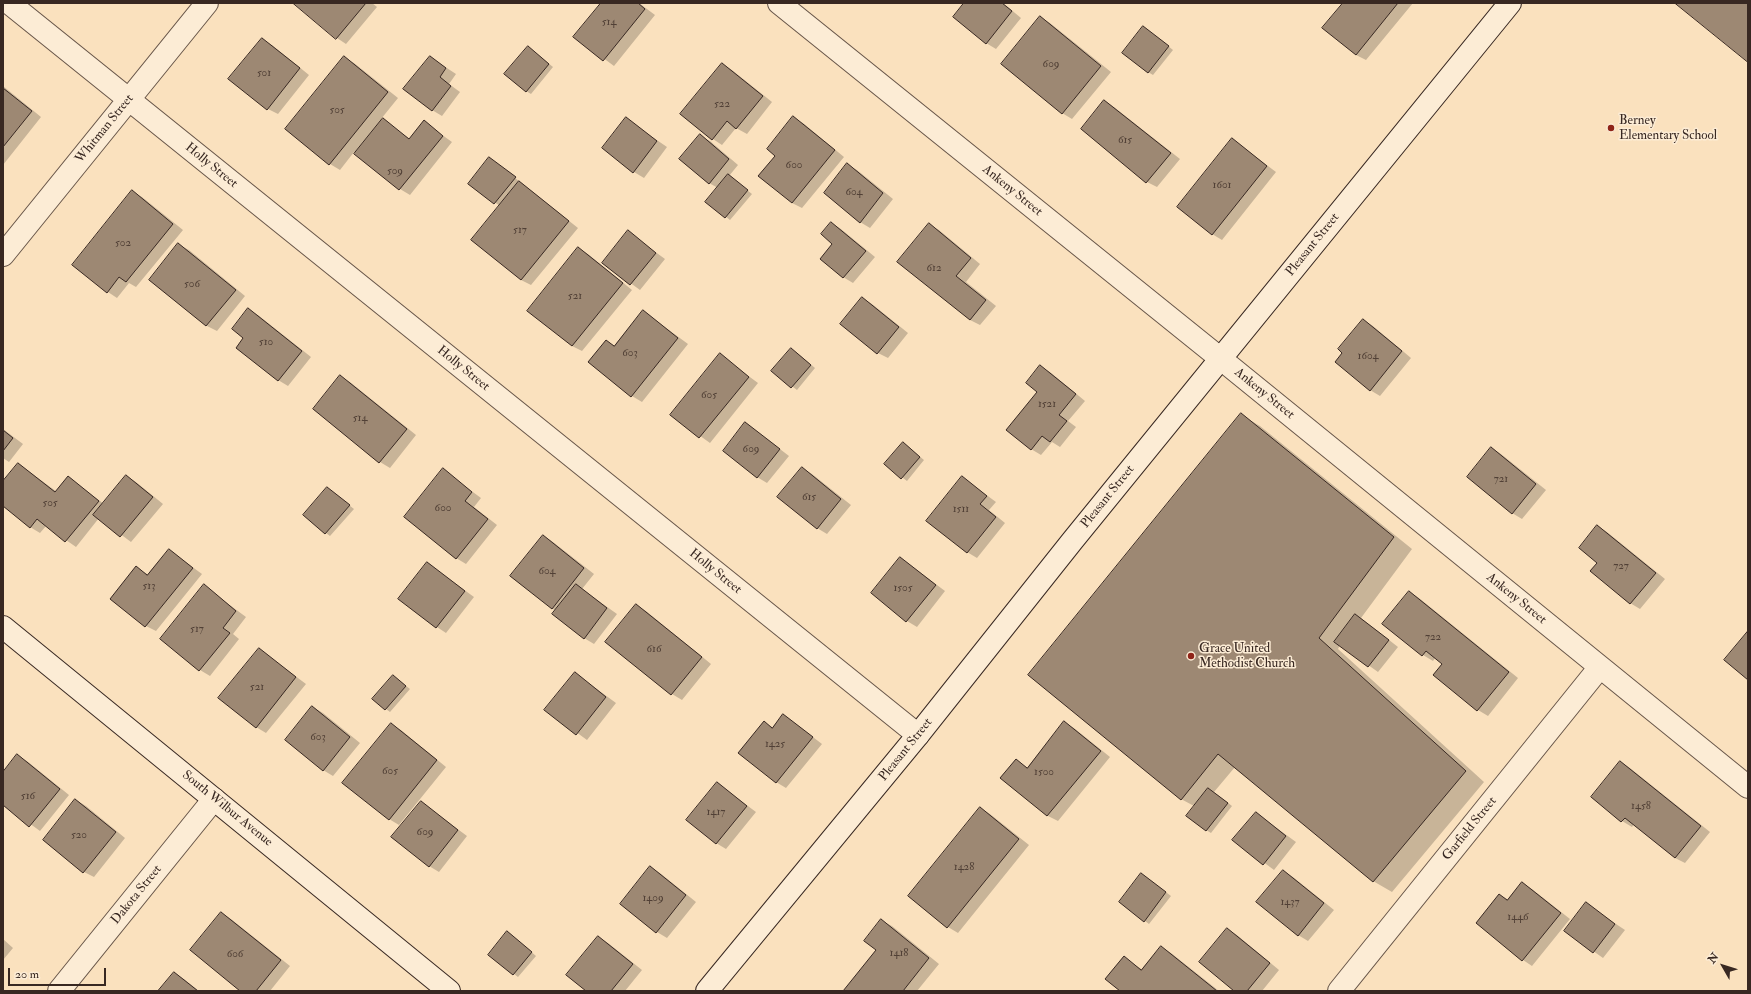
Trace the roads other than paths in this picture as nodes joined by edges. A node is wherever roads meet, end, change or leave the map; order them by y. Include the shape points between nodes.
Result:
1 (8, 3) edge
2 (208, 3) edge
3 (779, 3) edge
4 (1510, 3) edge
5 (129, 100) junction
6 (3, 255) edge
7 (1221, 359) junction
8 (3, 627) edge
9 (1600, 667) junction
10 (918, 735) junction
11 (1748, 787) edge
12 (214, 799) junction
13 (59, 991) edge
14 (449, 991) edge
15 (707, 991) edge
16 (1339, 991) edge

1 - 5 street, Holly Street
2 - 5 street, Whitman Street
3 - 7 street, Ankeny Street
4 - 7 street, Pleasant Street
5 - 6 street, Whitman Street
5 - 10 street, Holly Street
7 - 9 street, Ankeny Street
7 - 10 street, Pleasant Street
8 - 12 street, South Wilbur Avenue
9 - 11 street, Ankeny Street
9 - 16 street, Garfield Street
10 - 15 street, Pleasant Street
12 - 13 street, Dakota Street
12 - 14 street, South Wilbur Avenue

